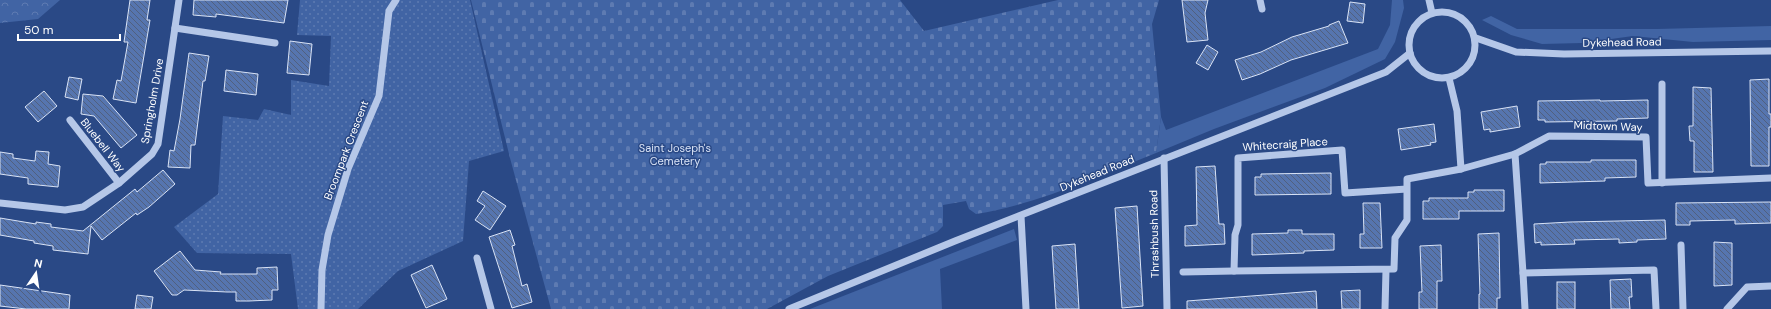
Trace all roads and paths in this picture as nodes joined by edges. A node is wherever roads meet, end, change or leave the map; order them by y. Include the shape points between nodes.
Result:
1 (179, 0) edge
2 (396, 0) edge
3 (1260, 0) edge
4 (1429, 0) edge
5 (1262, 9) dead end
6 (1432, 13) junction
7 (175, 28) junction
8 (1476, 38) junction
9 (275, 43) dead end
10 (1771, 51) edge
11 (1410, 53) junction
12 (1449, 78) junction
13 (1662, 84) dead end
14 (70, 120) dead end
15 (1515, 154) junction
16 (1164, 158) junction
17 (1461, 169) junction
18 (1771, 178) edge
19 (118, 183) junction
20 (1662, 183) junction
21 (1407, 189) junction
22 (0, 203) edge
23 (1021, 216) junction
24 (1681, 245) dead end
25 (477, 258) dead end
26 (1386, 270) junction
27 (1234, 271) junction
28 (1184, 272) dead end
29 (1523, 274) junction
30 (1771, 286) edge
31 (320, 309) edge
32 (491, 309) edge
33 (789, 309) edge
34 (1026, 309) edge
35 (1167, 309) edge
36 (1385, 309) edge
37 (1524, 309) edge
38 (1656, 309) edge
39 (1684, 309) edge
40 (1728, 309) edge

1 - 7 street, Springholm Drive
2 - 31 street, Broompark Crescent via 389,11 379,96 348,169 328,234 322,270
3 - 5 street
4 - 6 street
6 - 8 street via 1447,12 1459,16 1468,24
6 - 11 street via 1417,23 1411,31 1408,43
7 - 9 street
7 - 19 street, Springholm Drive via 158,144 152,154
8 - 10 street, Dykehead Road via 1516,52 1564,54
8 - 12 street via 1470,64
11 - 12 street via 1414,65 1430,77
11 - 16 street, Dykehead Road via 1386,72
12 - 17 street via 1457,111
13 - 20 street
14 - 19 street, Bluebell Way
15 - 17 street, Midtown Way
15 - 20 street, Midtown Way via 1548,136 1646,136 1648,183
15 - 29 street
16 - 23 street, Dykehead Road
16 - 35 street, Thrashbush Road
17 - 21 street via 1407,179
18 - 20 street, Midtown Way
19 - 22 street, Springholm Drive via 83,207 65,210
21 - 26 street via 1407,220 1395,238 1394,270
21 - 27 street, Whitecraig Place via 1345,193 1342,150 1238,158 1238,225 1235,235
23 - 33 street, Dykehead Road
23 - 34 street
24 - 39 street
25 - 32 street
26 - 27 street
26 - 36 street
27 - 28 street
29 - 37 street
29 - 38 street via 1654,270
30 - 40 street via 1747,287

